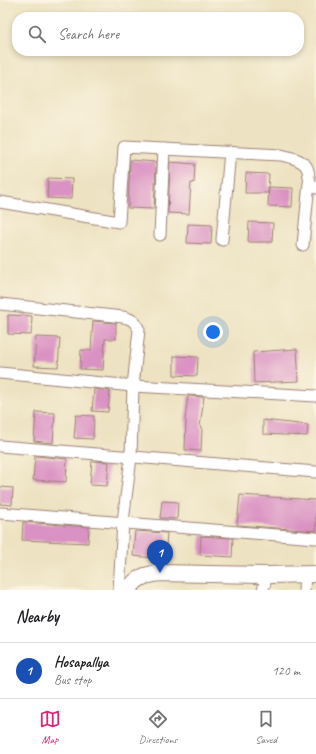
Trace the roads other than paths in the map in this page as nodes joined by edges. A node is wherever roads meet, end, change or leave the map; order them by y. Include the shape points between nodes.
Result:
1 (164, 149) junction
2 (230, 152) junction
3 (313, 186) edge
4 (0, 202) edge
5 (160, 236) dead end
6 (222, 240) dead end
7 (303, 245) dead end
8 (0, 304) edge
9 (0, 373) edge
10 (133, 386) junction
11 (316, 396) edge
12 (0, 446) edge
13 (131, 457) junction
14 (316, 472) edge
15 (0, 513) edge
16 (123, 522) junction
17 (316, 538) edge
18 (309, 580) edge
19 (265, 583) edge
20 (120, 590) edge
21 (128, 590) edge

1 - 2 street
1 - 4 street via 124,147 119,222
1 - 5 street
2 - 3 street via 292,157 307,167
2 - 6 street
3 - 7 street
8 - 10 street via 132,319 139,330
9 - 10 street
10 - 11 street
10 - 13 street
12 - 13 street
13 - 14 street
13 - 16 street
15 - 16 street
16 - 17 street
16 - 20 street
18 - 19 main road
19 - 21 main road via 160,573 145,575 133,582

